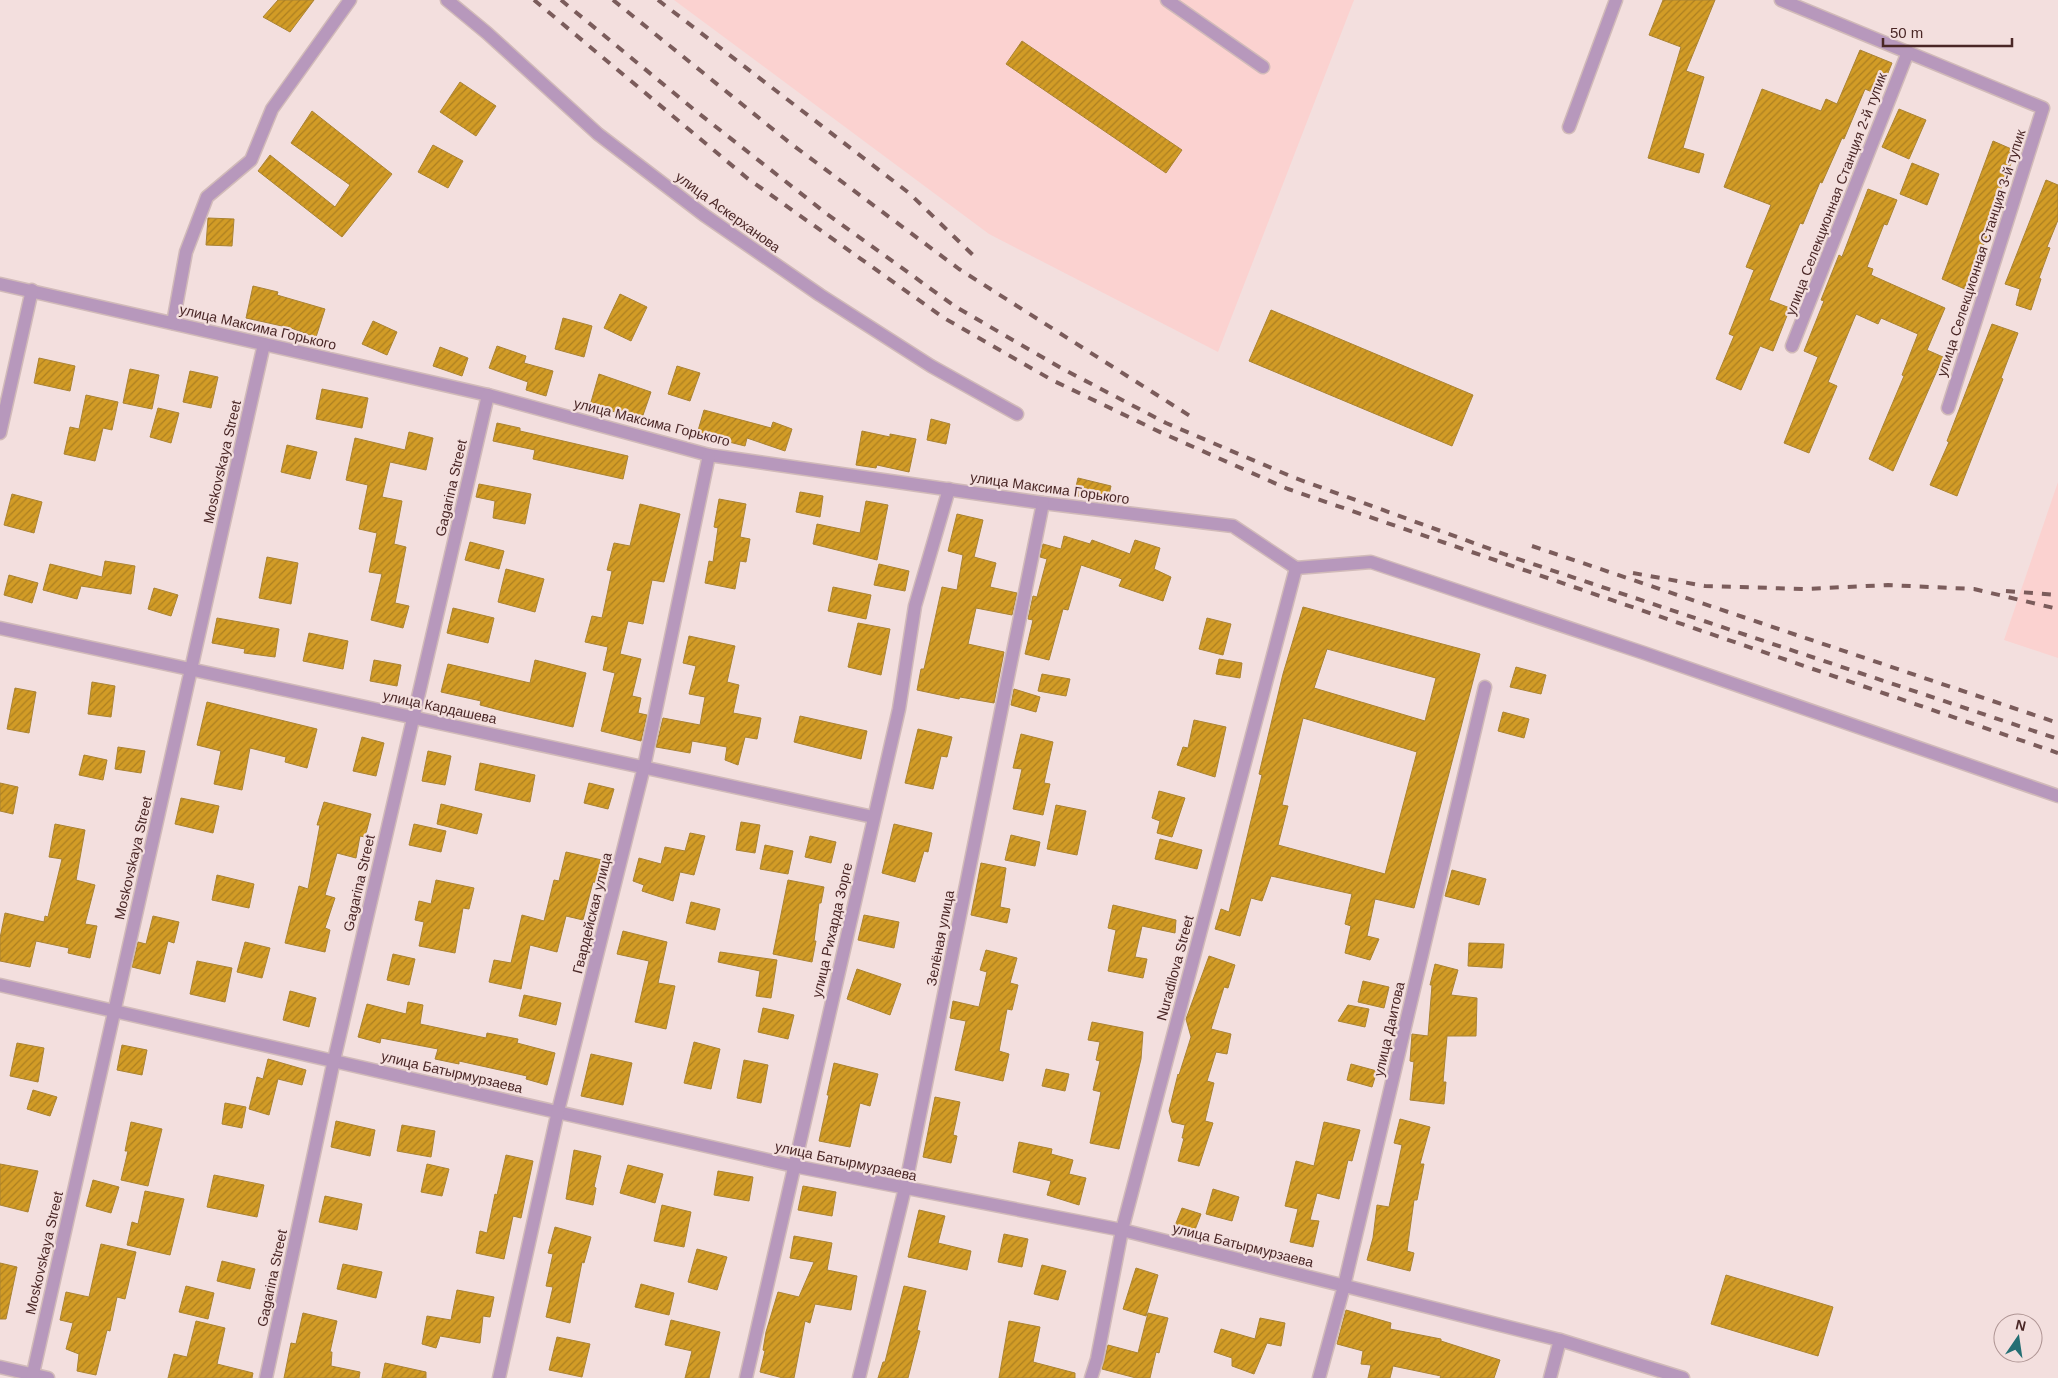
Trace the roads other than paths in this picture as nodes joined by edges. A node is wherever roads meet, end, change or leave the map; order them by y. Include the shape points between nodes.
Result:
1 (350, 0) edge
2 (447, 0) edge
3 (1167, 0) edge
4 (1616, 0) edge
5 (1781, 0) edge
6 (1908, 52) junction
7 (1263, 67) dead end
8 (1569, 127) dead end
9 (0, 284) edge
10 (32, 290) junction
11 (173, 323) junction
12 (264, 344) junction
13 (1792, 346) dead end
14 (488, 395) junction
15 (1948, 408) dead end
16 (1017, 414) dead end
17 (0, 433) edge
18 (709, 455) junction
19 (950, 489) junction
20 (1043, 503) junction
21 (1296, 568) junction
22 (0, 628) edge
23 (191, 669) junction
24 (1486, 687) dead end
25 (413, 717) junction
26 (644, 767) junction
27 (2058, 796) edge
28 (873, 817) junction
29 (0, 986) edge
30 (114, 1011) junction
31 (334, 1060) junction
32 (558, 1111) junction
33 (794, 1166) junction
34 (905, 1188) junction
35 (1122, 1230) junction
36 (1344, 1286) junction
37 (1560, 1340) junction
38 (0, 1367) edge
39 (32, 1376) edge
40 (48, 1378) edge
41 (266, 1378) edge
42 (499, 1378) edge
43 (746, 1378) edge
44 (859, 1378) edge
45 (1091, 1378) edge
46 (1319, 1378) edge
47 (1550, 1378) edge
48 (1683, 1378) edge

1 - 11 street via 272,109 251,160 206,197 186,252
2 - 16 street, улица Аскерханова via 598,134 704,214 820,295 931,366
3 - 7 street
4 - 8 street
5 - 6 street
6 - 13 street, улица Селекционная Станция 2-й тупик
6 - 15 street, улица Селекционная Станция 3-й тупик via 2043,108
9 - 10 street, улица Максима Горького
10 - 11 street, улица Максима Горького
10 - 17 street
11 - 12 street, улица Максима Горького
12 - 14 street, улица Максима Горького
12 - 23 street, Moskovskaya Street
14 - 18 street, улица Максима Горького
14 - 25 street, Gagarina Street
18 - 19 street, улица Максима Горького
18 - 26 street, Гвардейская улица
19 - 20 street, улица Максима Горького
19 - 28 street, улица Рихарда Зорге via 915,606 899,708
20 - 21 street, улица Максима Горького via 1233,526
20 - 34 street, Зелёная улица
21 - 27 street via 1371,562
21 - 35 street, Nuradilova Street
22 - 23 street, улица Кардашева
23 - 25 street, улица Кардашева
23 - 30 street, Moskovskaya Street
24 - 36 street, улица Даитова
25 - 26 street, улица Кардашева
25 - 31 street, Gagarina Street
26 - 28 street, улица Кардашева
26 - 32 street, Гвардейская улица
28 - 33 street, улица Рихарда Зорге
29 - 30 street, улица Батырмурзаева
30 - 31 street, улица Батырмурзаева
30 - 39 street, Moskovskaya Street
31 - 32 street, улица Батырмурзаева
31 - 41 street, Gagarina Street
32 - 33 street, улица Батырмурзаева
32 - 42 street, Гвардейская улица
33 - 34 street, улица Батырмурзаева
33 - 43 street, улица Рихарда Зорге
34 - 35 street, улица Батырмурзаева
34 - 44 street, Зелёная улица
35 - 36 street, улица Батырмурзаева
35 - 45 street, Nuradilova Street
36 - 37 street, улица Батырмурзаева
36 - 46 street, улица Даитова
37 - 47 street
37 - 48 street, улица Батырмурзаева
38 - 39 street
39 - 40 street

